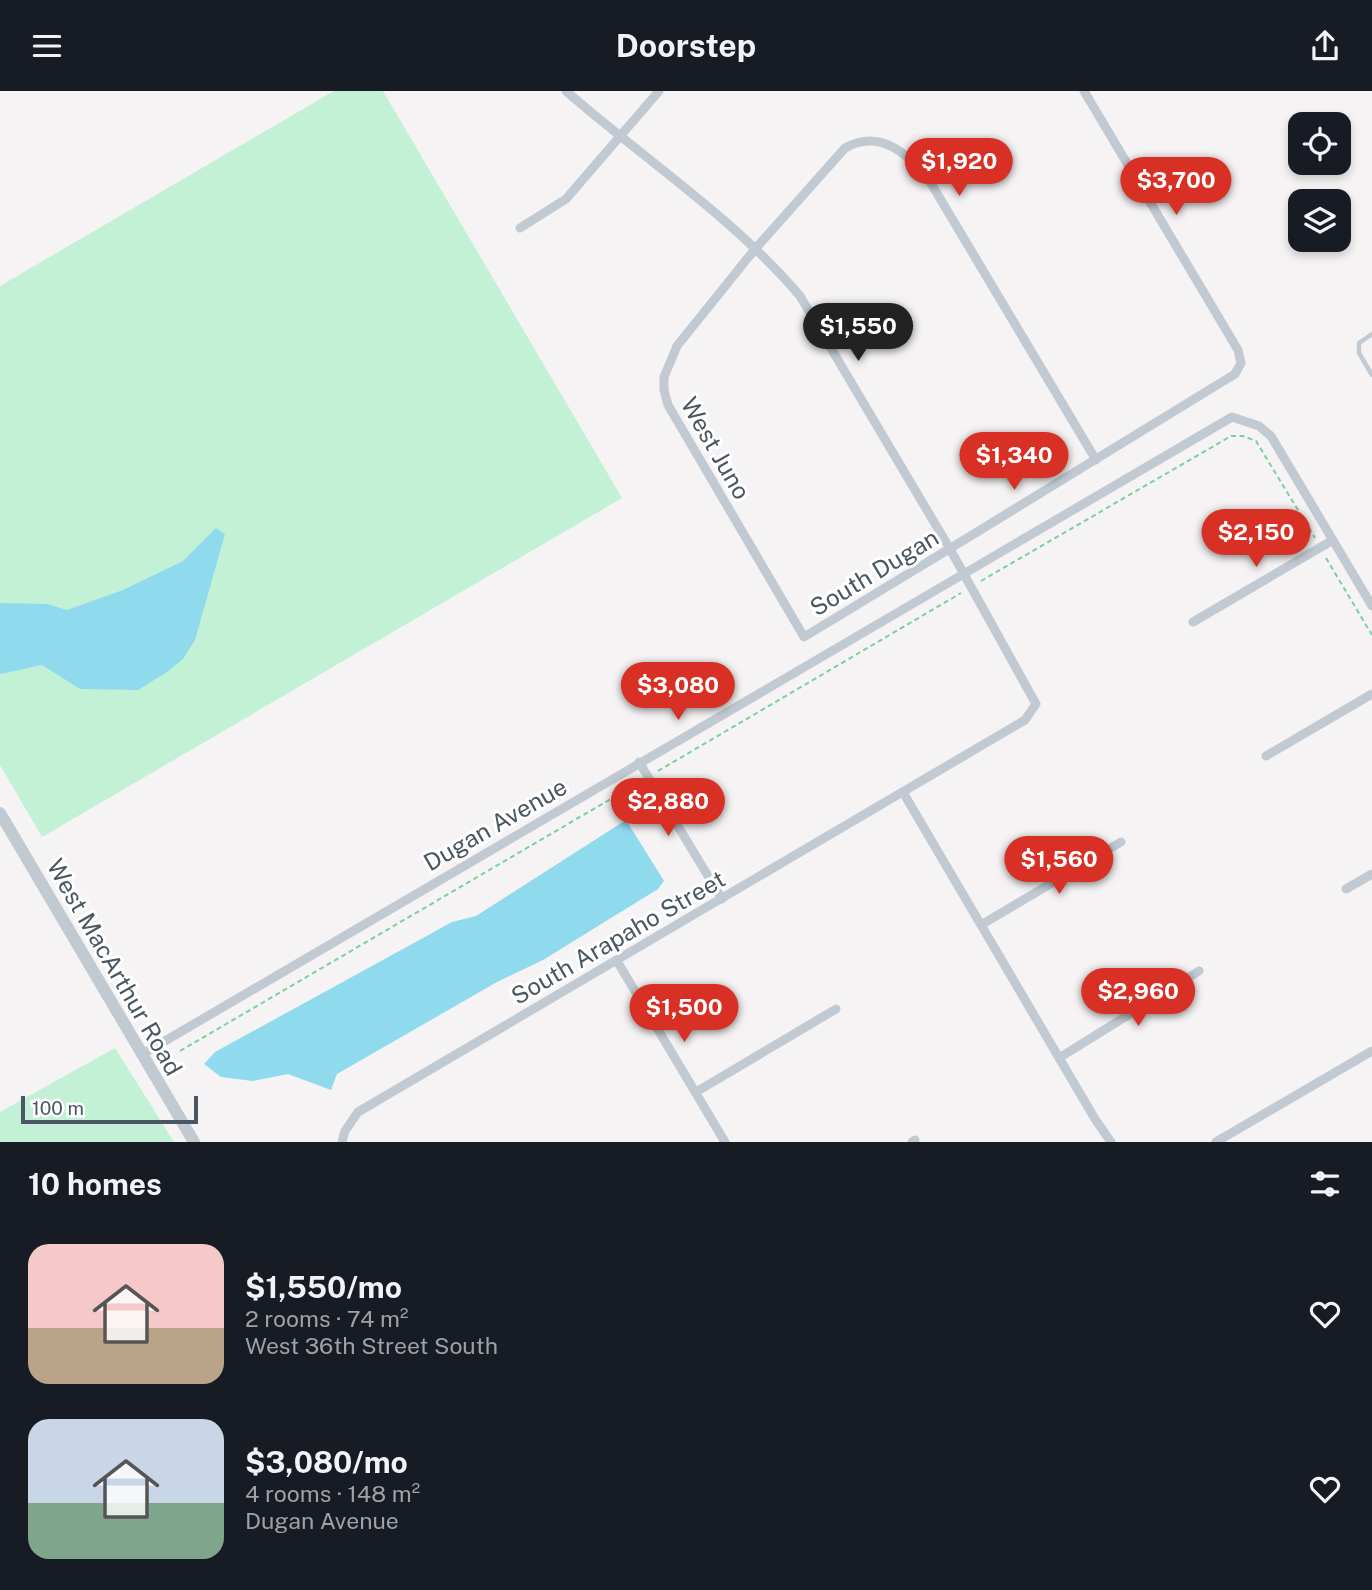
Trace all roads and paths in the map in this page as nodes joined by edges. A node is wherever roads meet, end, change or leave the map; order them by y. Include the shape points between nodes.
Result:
1 (566, 91) edge
2 (659, 91) edge
3 (1084, 91) edge
4 (621, 136) junction
5 (520, 228) dead end
6 (755, 249) junction
7 (1372, 334) edge
8 (1372, 375) edge
9 (1096, 460) junction
10 (1333, 540) junction
11 (1321, 548) junction
12 (950, 549) junction
13 (961, 574) junction
14 (969, 588) junction
15 (1372, 606) edge
16 (1194, 622) dead end
17 (1372, 635) edge
18 (804, 637) joint
19 (1372, 694) edge
20 (1266, 756) dead end
21 (639, 762) junction
22 (648, 777) junction
23 (904, 794) junction
24 (0, 813) edge
25 (1121, 842) dead end
26 (1372, 874) edge
27 (1346, 889) dead end
28 (722, 899) junction
29 (981, 925) junction
30 (617, 961) junction
31 (1199, 971) dead end
32 (836, 1009) dead end
33 (180, 1051) dead end
34 (1372, 1051) edge
35 (141, 1055) junction
36 (1059, 1058) junction
37 (696, 1091) junction
38 (194, 1142) edge
39 (342, 1142) edge
40 (725, 1142) edge
41 (1111, 1142) edge
42 (1216, 1142) edge

1 - 4 street
2 - 4 street
3 - 9 street, South Dugan via 1242,357 1236,374
4 - 5 street via 566,199
4 - 6 street
6 - 9 street, West Juno via 845,148 873,140 895,148 916,164 937,191
6 - 12 street via 780,272 812,314
6 - 18 street, West Juno via 677,346 666,368 663,390
7 - 8 lane via 1359,343 1359,353
9 - 12 street, South Dugan
10 - 11 street
10 - 13 street, Dugan Avenue via 1271,436 1259,426 1232,417
10 - 15 street
11 - 14 path via 1256,441 1231,436
11 - 16 street
11 - 17 path
12 - 13 street
12 - 18 street, South Dugan
13 - 14 street
13 - 21 street, Dugan Avenue
14 - 22 path
14 - 23 street, South Arapaho Street via 1036,704 1025,720
19 - 20 street
21 - 22 street
21 - 35 street, Dugan Avenue
22 - 28 street
22 - 33 path
23 - 28 street, South Arapaho Street
23 - 29 street
24 - 35 street, West MacArthur Road
25 - 29 street
26 - 27 street
28 - 30 street, South Arapaho Street
29 - 36 street
30 - 37 street
30 - 39 street, South Arapaho Street via 358,1112
31 - 36 street
32 - 37 street
34 - 42 street
35 - 38 street, West MacArthur Road
36 - 41 street
37 - 40 street

